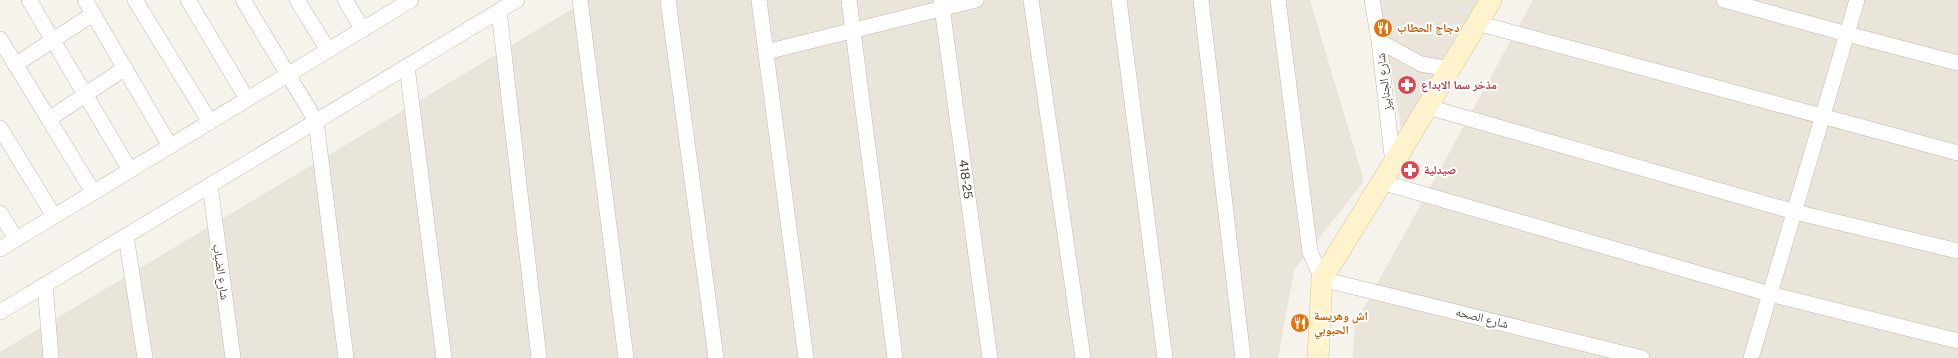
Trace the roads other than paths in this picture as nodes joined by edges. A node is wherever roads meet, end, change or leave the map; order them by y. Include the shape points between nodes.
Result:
1 (29, 0) edge
2 (85, 0) edge
3 (135, 0) edge
4 (188, 0) edge
5 (243, 0) edge
6 (297, 0) edge
7 (345, 0) edge
8 (517, 0) edge
9 (580, 0) edge
10 (668, 0) edge
11 (759, 0) edge
12 (849, 0) edge
13 (976, 0) edge
14 (1031, 0) edge
15 (1119, 0) edge
16 (1201, 0) edge
17 (1278, 0) edge
18 (1372, 0) edge
19 (1491, 0) edge
20 (1724, 0) edge
21 (1857, 0) edge
22 (406, 1) edge
23 (942, 4) edge
24 (499, 11) junction
25 (93, 14) junction
26 (1477, 23) junction
27 (363, 30) junction
28 (853, 30) junction
29 (1847, 34) junction
30 (0, 39) edge
31 (53, 40) junction
32 (1379, 42) junction
33 (328, 50) junction
34 (766, 52) junction
35 (1958, 63) edge
36 (16, 65) junction
37 (407, 66) junction
38 (125, 68) junction
39 (1450, 69) junction
40 (288, 75) junction
41 (86, 95) junction
42 (247, 99) junction
43 (1428, 107) junction
44 (1823, 116) junction
45 (48, 119) junction
46 (316, 121) junction
47 (210, 122) junction
48 (0, 128) edge
49 (170, 146) junction
50 (1958, 153) edge
51 (1393, 164) junction
52 (130, 170) junction
53 (1381, 182) junction
54 (210, 186) junction
55 (93, 192) junction
56 (1794, 212) junction
57 (0, 213) edge
58 (54, 216) junction
59 (126, 236) junction
60 (16, 239) junction
61 (0, 248) edge
62 (1958, 251) edge
63 (1322, 279) junction
64 (45, 285) junction
65 (1770, 294) junction
66 (0, 312) edge
67 (1958, 341) edge
68 (1320, 357) edge
69 (51, 358) edge
70 (145, 358) edge
71 (233, 358) edge
72 (346, 358) edge
73 (444, 358) edge
74 (539, 358) edge
75 (626, 358) edge
76 (716, 358) edge
77 (806, 358) edge
78 (895, 358) edge
79 (990, 358) edge
80 (1084, 358) edge
81 (1165, 358) edge
82 (1243, 358) edge
83 (1642, 358) edge
84 (1751, 358) edge

1 - 31 street
2 - 25 street
3 - 47 street
4 - 42 street
5 - 40 street
6 - 33 street
7 - 27 street
8 - 24 street
9 - 75 street
10 - 76 street
11 - 34 street
12 - 28 street
13 - 23 street
14 - 80 street
15 - 81 street
16 - 82 street
17 - 63 street via 1310,252
18 - 32 street, شارع الجنابيز
19 - 26 street
20 - 29 street
21 - 29 street
22 - 27 street
23 - 28 street
23 - 79 street, 418-25
24 - 37 street
24 - 74 street
25 - 31 street
25 - 38 street
26 - 39 street
26 - 44 street
27 - 33 street
28 - 34 street
28 - 78 street
29 - 35 street
29 - 44 street
30 - 36 street
31 - 36 street
31 - 41 street
32 - 39 street via 1421,64
32 - 51 street, شارع الجنابيز
33 - 40 street
34 - 77 street
36 - 45 street
37 - 46 street
37 - 73 street
38 - 41 street
38 - 49 street
39 - 43 street
40 - 42 street
40 - 46 street
41 - 45 street
41 - 52 street
42 - 47 street
43 - 51 street
43 - 56 street
44 - 50 street
44 - 56 street
45 - 55 street
46 - 54 street
46 - 72 street
47 - 49 street
48 - 58 street
49 - 52 street
51 - 53 street
52 - 55 street
53 - 63 street
53 - 65 street
54 - 59 street
54 - 71 street, شارع الضباب
55 - 58 street
56 - 62 street
56 - 65 street
57 - 60 street
58 - 60 street
59 - 64 street
59 - 70 street
60 - 61 street
63 - 68 street
63 - 83 street, شارع الصحه
64 - 66 street
64 - 69 street
65 - 67 street
65 - 84 street

